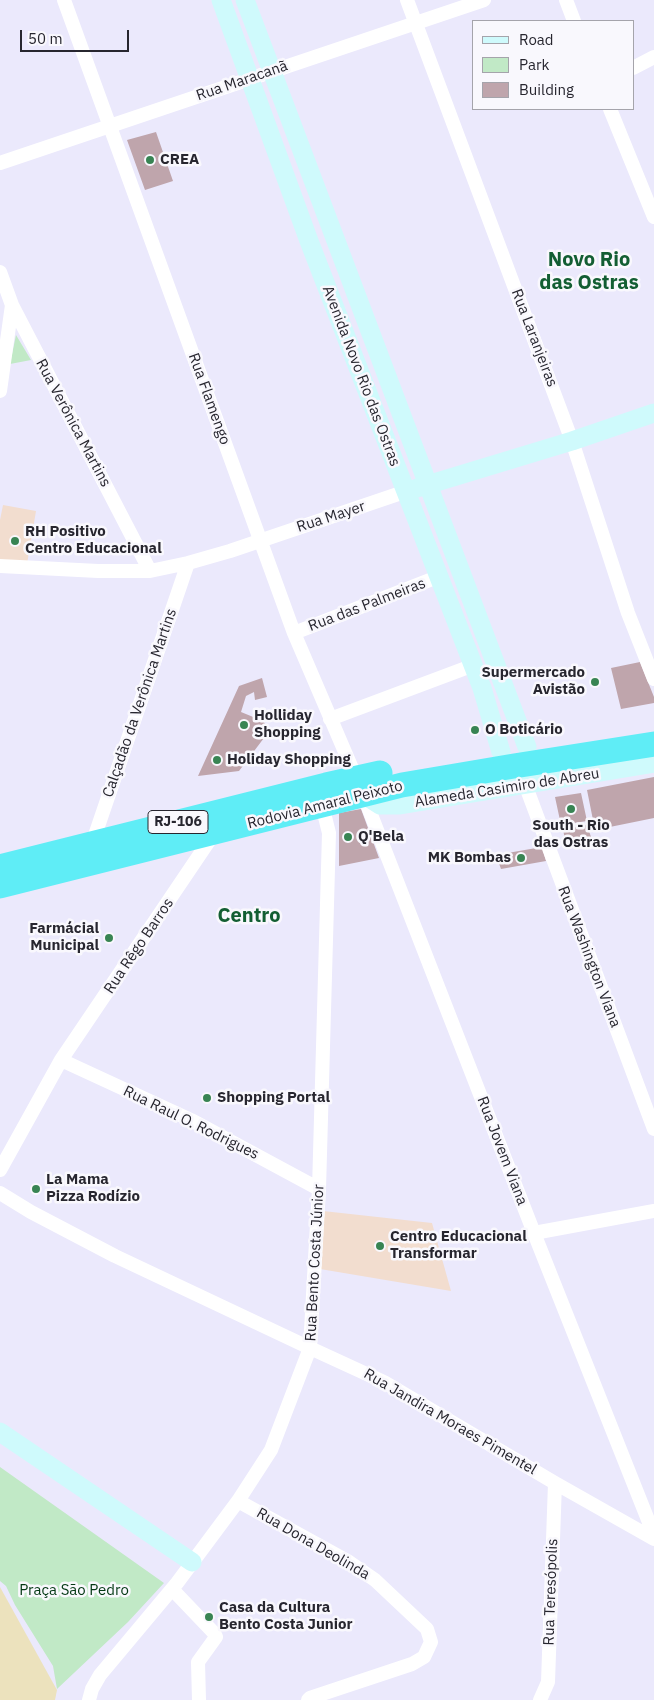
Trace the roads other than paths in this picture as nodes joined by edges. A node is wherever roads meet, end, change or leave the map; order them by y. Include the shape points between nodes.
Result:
1 (64, 0) edge
2 (221, 0) edge
3 (245, 0) edge
4 (407, 0) edge
5 (484, 0) edge
6 (566, 0) edge
7 (574, 20) edge
8 (416, 22) junction
9 (654, 57) edge
10 (634, 67) edge
11 (271, 70) junction
12 (250, 78) junction
13 (610, 110) edge
14 (109, 125) junction
15 (0, 163) edge
16 (654, 217) edge
17 (0, 272) edge
18 (12, 305) junction
19 (0, 391) edge
20 (654, 413) edge
21 (572, 441) junction
22 (429, 484) junction
23 (407, 491) junction
24 (261, 540) junction
25 (188, 563) junction
26 (0, 566) edge
27 (150, 571) junction
28 (440, 576) junction
29 (294, 633) junction
30 (474, 665) junction
31 (654, 679) edge
32 (330, 719) junction
33 (654, 727) edge
34 (654, 744) edge
35 (527, 747) junction
36 (501, 752) junction
37 (654, 763) edge
38 (525, 784) junction
39 (360, 786) junction
40 (314, 798) junction
41 (216, 832) junction
42 (92, 844) junction
43 (0, 867) edge
44 (0, 886) edge
45 (61, 1060) junction
46 (654, 1129) edge
47 (0, 1170) edge
48 (319, 1189) junction
49 (0, 1192) edge
50 (654, 1211) edge
51 (534, 1233) junction
52 (310, 1348) junction
53 (0, 1432) edge
54 (555, 1483) junction
55 (238, 1501) junction
56 (648, 1503) edge
57 (654, 1535) edge
58 (654, 1539) edge
59 (192, 1562) junction
60 (172, 1589) junction
61 (89, 1700) edge
62 (199, 1700) edge
63 (308, 1700) edge
64 (540, 1700) edge

1 - 14 street, Rua Flamengo
2 - 12 street, Avenida Novo Rio das Ostras
3 - 11 street, Avenida Novo Rio das Ostras
4 - 8 street, Rua Laranjeiras
5 - 8 street, Rua Maracanã
6 - 7 street
8 - 11 street, Rua Maracanã
8 - 21 street, Rua Laranjeiras
9 - 10 street
11 - 12 street, Rua Maracanã
11 - 22 street, Avenida Novo Rio das Ostras
12 - 14 street, Rua Maracanã
12 - 23 street, Avenida Novo Rio das Ostras via 312,250
13 - 16 street
14 - 15 street, Rua Maracanã
14 - 24 street, Rua Flamengo
17 - 18 street, Rua Verônica Martins
18 - 19 street
18 - 27 street, Rua Verônica Martins
20 - 21 street, Rua Mayer
21 - 22 street, Rua Mayer
21 - 31 street, Rua Laranjeiras via 628,613
22 - 23 street, Rua Mayer
22 - 35 street, Avenida Novo Rio das Ostras
23 - 24 street, Rua Mayer
23 - 28 street, Avenida Novo Rio das Ostras
24 - 25 street, Rua Mayer
24 - 29 street, Rua Flamengo
25 - 27 street, Rua Mayer
25 - 42 street, Calçadão da Verônica Martins
26 - 27 street, Rua Mayer
28 - 29 street, Rua das Palmeiras
28 - 30 street, Avenida Novo Rio das Ostras
29 - 32 street, Rua Flamengo
30 - 32 street
30 - 36 street, Avenida Novo Rio das Ostras
32 - 39 street, Rua Flamengo
33 - 35 highway, Rodovia Amaral Peixoto / RJ-106
34 - 39 highway, Rodovia Amaral Peixoto / RJ-106 via 402,785
35 - 36 highway, Rodovia Amaral Peixoto / RJ-106
36 - 39 highway, Rodovia Amaral Peixoto / RJ-106 via 401,768
37 - 38 street, Alameda Casimiro de Abreu
38 - 39 street, Alameda Casimiro de Abreu via 400,805 380,804
38 - 46 street, Rua Washington Viana
39 - 40 highway, Rodovia Amaral Peixoto / RJ-106
39 - 51 street, Rua Jovem Viana
40 - 41 highway, Rodovia Amaral Peixoto / RJ-106
40 - 42 highway, Rodovia Amaral Peixoto / RJ-106
40 - 48 street, Rua Bento Costa Júnior via 325,817 328,833
41 - 44 highway, Rodovia Amaral Peixoto / RJ-106
41 - 45 street, Rua Rêgo Barros
42 - 43 highway, Rodovia Amaral Peixoto / RJ-106
45 - 47 street, Rua Rêgo Barros
45 - 48 street, Rua Raul O. Rodrigues via 191,1120
48 - 52 street, Rua Bento Costa Júnior
49 - 52 street, Rua Jandira Moraes Pimentel via 70,1234
50 - 51 street
51 - 56 street, Rua Jovem Viana
52 - 54 street, Rua Jandira Moraes Pimentel via 384,1382
52 - 55 street, Rua Bento Costa Júnior via 272,1450
53 - 59 street
54 - 58 street, Rua Jandira Moraes Pimentel
54 - 64 street, Rua Teresópolis via 548,1682
55 - 59 street, Rua Bento Costa Júnior
55 - 63 street, Rua Dona Deolinda via 349,1562 375,1580 427,1629 431,1642 424,1657 418,1661
56 - 57 street, Rua Jovem Viana
59 - 60 street, Rua Bento Costa Júnior
60 - 61 street, Rua Bento Costa Júnior via 100,1675
60 - 62 street via 216,1637 198,1662

